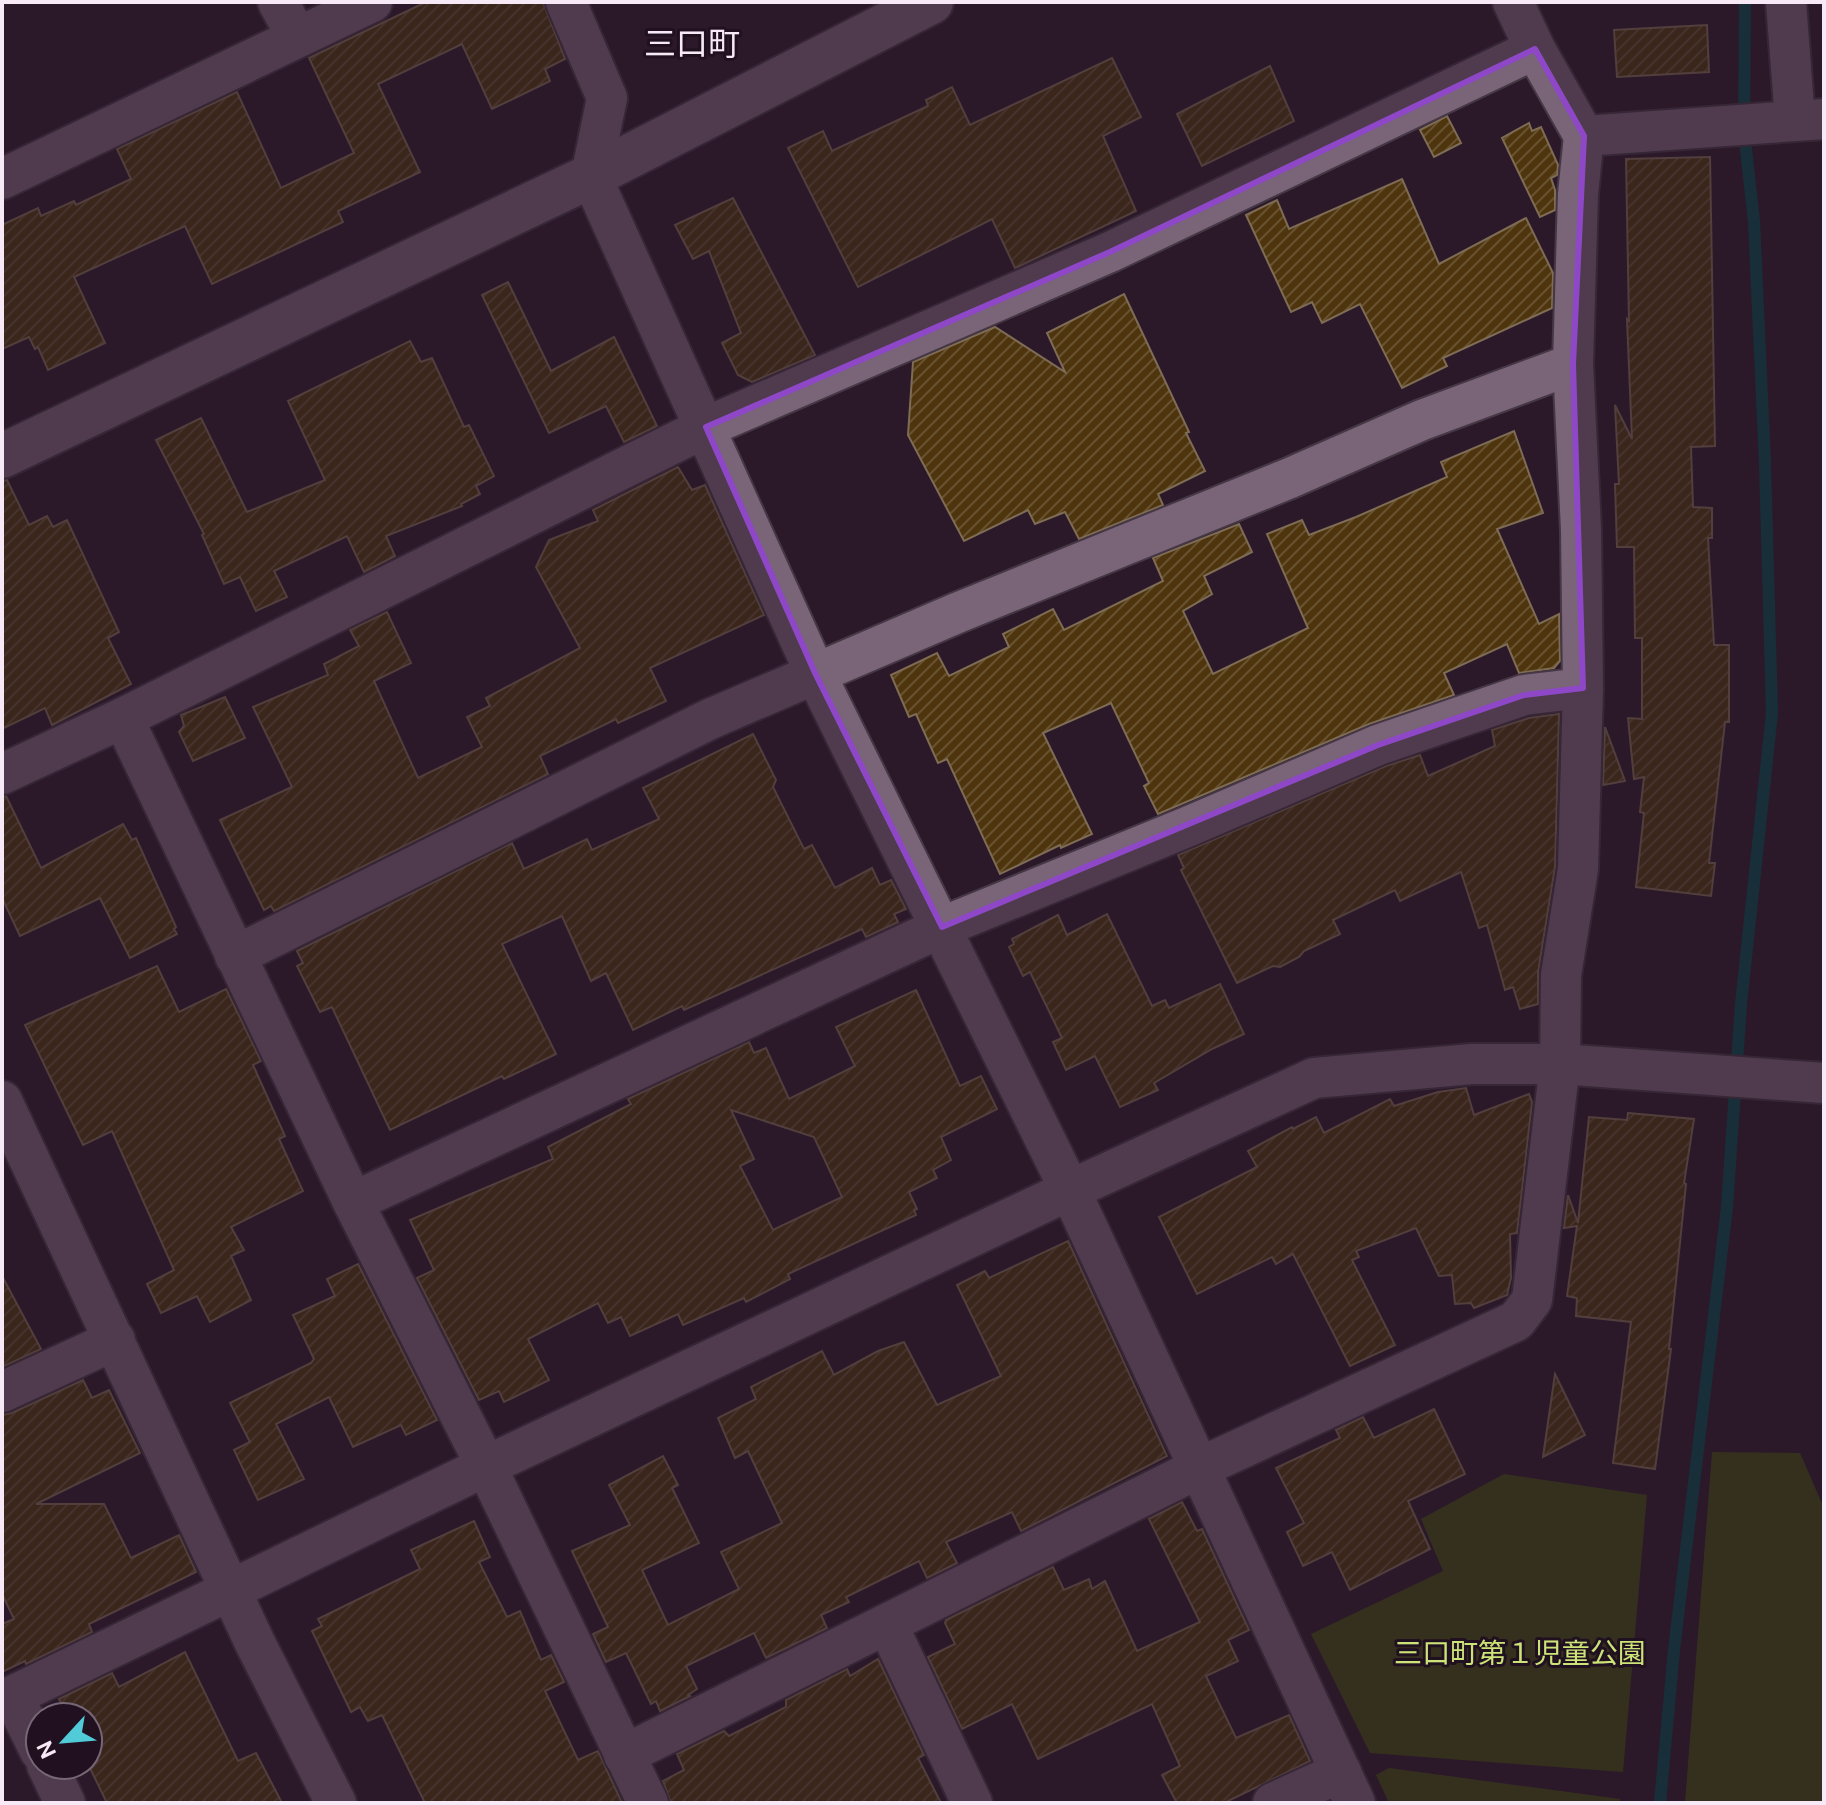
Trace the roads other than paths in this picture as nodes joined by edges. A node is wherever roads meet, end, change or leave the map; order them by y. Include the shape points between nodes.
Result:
1 (278, 2) edge
2 (372, 2) edge
3 (566, 2) edge
4 (931, 2) edge
5 (1513, 2) edge
6 (1786, 2) edge
7 (297, 37) junction
8 (1535, 49) junction
9 (1798, 120) edge
10 (1584, 136) junction
11 (591, 176) junction
12 (2, 179) edge
13 (1573, 364) junction
14 (706, 427) junction
15 (2, 456) edge
16 (816, 675) junction
17 (1583, 688) junction
18 (123, 718) junction
19 (2, 774) edge
20 (942, 927) junction
21 (235, 956) junction
22 (1560, 1064) junction
23 (1812, 1083) edge
24 (2, 1101) edge
25 (1070, 1190) junction
26 (353, 1202) junction
27 (115, 1340) junction
28 (2, 1392) edge
29 (486, 1466) junction
30 (1199, 1468) junction
31 (230, 1590) junction
32 (887, 1624) junction
33 (8, 1698) edge
34 (24, 1724) edge
35 (624, 1755) junction
36 (55, 1781) edge
37 (1348, 1787) edge
38 (65, 1803) edge
39 (336, 1803) edge
40 (648, 1803) edge
41 (972, 1803) edge
42 (1273, 1803) edge

1 - 7 street
2 - 7 street
3 - 11 street via 607,98
4 - 11 street
5 - 8 street
6 - 9 street
7 - 12 street
8 - 10 street
8 - 14 street via 1110,252
9 - 10 street
10 - 13 street
11 - 14 street
11 - 15 street
13 - 16 street via 1422,420
13 - 17 street
14 - 16 street
14 - 18 street
16 - 20 street
16 - 21 street via 710,719
17 - 20 street via 1524,695 1378,745
17 - 22 street via 1578,869 1561,975
18 - 19 street
18 - 21 street
20 - 25 street
20 - 26 street
21 - 26 street
22 - 23 street
22 - 25 street via 1472,1064 1314,1078
22 - 30 street via 1532,1300 1516,1321
24 - 27 street
25 - 29 street
25 - 30 street
26 - 29 street
27 - 28 street
27 - 31 street
29 - 31 street
29 - 35 street
30 - 32 street
30 - 37 street
31 - 33 street
31 - 39 street
32 - 35 street
32 - 41 street
33 - 34 street
35 - 40 street
36 - 38 street
37 - 42 street

